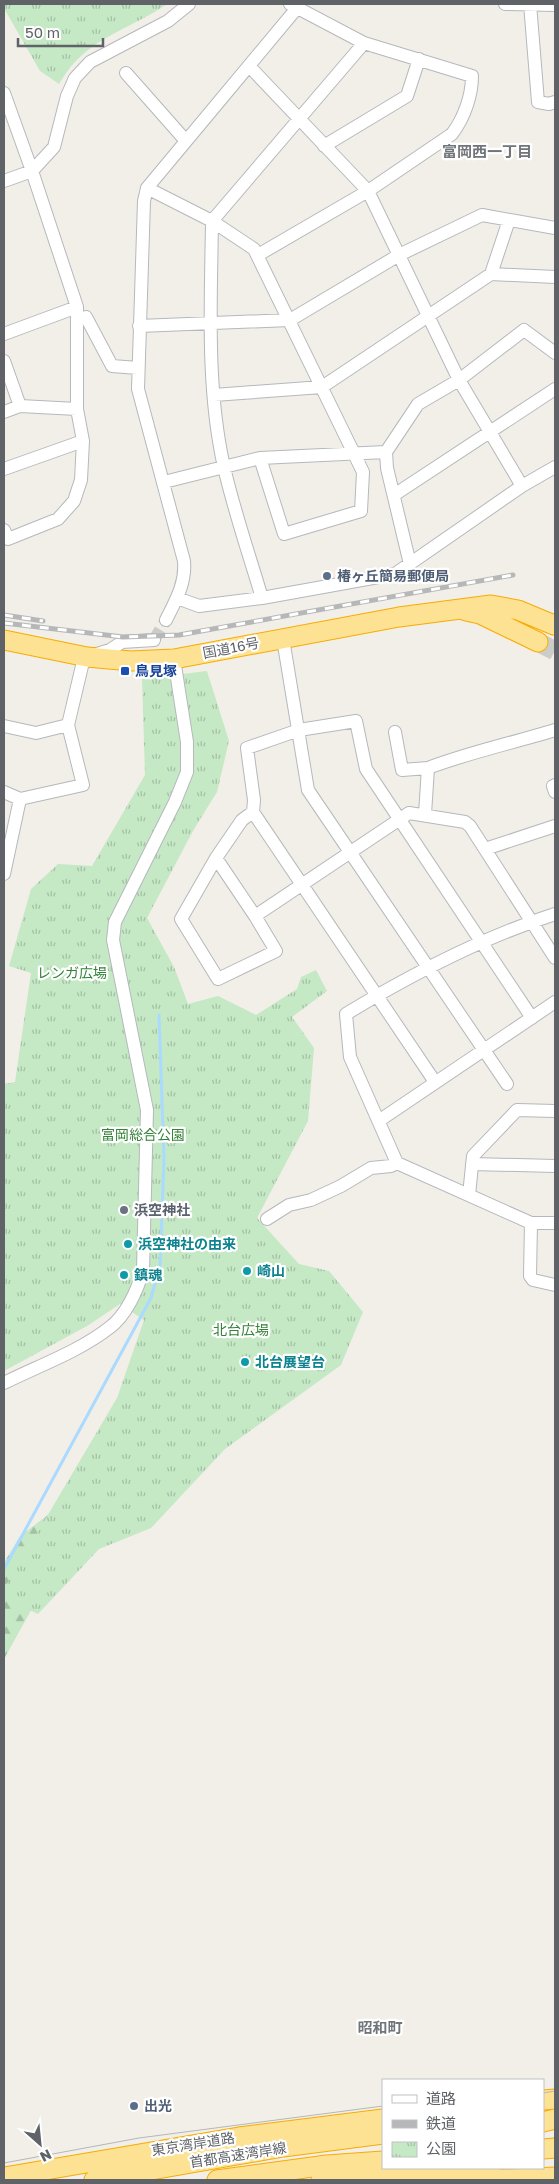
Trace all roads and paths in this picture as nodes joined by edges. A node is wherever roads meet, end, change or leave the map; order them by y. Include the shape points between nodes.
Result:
1 (189, 4) edge
2 (505, 4) edge
3 (530, 4) edge
4 (555, 5) edge
5 (293, 6) edge
6 (364, 44) junction
7 (419, 59) junction
8 (249, 66) junction
9 (126, 73) dead end
10 (4, 93) edge
11 (555, 102) edge
12 (300, 120) junction
13 (186, 141) junction
14 (324, 146) junction
15 (32, 171) junction
16 (4, 182) edge
17 (147, 188) junction
18 (368, 192) junction
19 (509, 220) junction
20 (212, 221) junction
21 (555, 228) edge
22 (258, 255) junction
23 (399, 255) junction
24 (491, 274) junction
25 (555, 277) edge
26 (77, 313) junction
27 (429, 315) junction
28 (290, 320) junction
29 (211, 324) junction
30 (139, 326) junction
31 (4, 334) edge
32 (555, 353) edge
33 (4, 361) edge
34 (138, 368) junction
35 (459, 380) junction
36 (322, 387) junction
37 (555, 389) edge
38 (214, 395) junction
39 (20, 406) junction
40 (77, 409) junction
41 (4, 412) edge
42 (490, 433) junction
43 (83, 442) junction
44 (354, 452) junction
45 (386, 452) junction
46 (260, 458) junction
47 (224, 466) junction
48 (555, 467) edge
49 (4, 469) edge
50 (164, 482) junction
51 (522, 486) junction
52 (394, 495) junction
53 (5, 536) edge
54 (410, 564) junction
55 (177, 598) junction
56 (262, 598) junction
57 (458, 609) junction
58 (166, 620) tunnel mouth
59 (554, 624) edge
60 (283, 639) junction
61 (4, 640) edge
62 (154, 640) dead end
63 (538, 642) tunnel mouth
64 (87, 657) junction
65 (174, 660) junction
66 (68, 725) junction
67 (4, 726) edge
68 (299, 730) junction
69 (555, 730) edge
70 (395, 732) dead end
71 (428, 768) junction
72 (555, 785) edge
73 (4, 792) edge
74 (555, 792) edge
75 (20, 799) junction
76 (253, 812) junction
77 (425, 814) junction
78 (400, 820) junction
79 (555, 826) edge
80 (485, 848) junction
81 (351, 852) junction
82 (216, 858) junction
83 (6, 860) edge
84 (4, 874) edge
85 (301, 884) junction
86 (555, 914) edge
87 (255, 916) junction
88 (530, 922) junction
89 (481, 943) junction
90 (555, 958) edge
91 (428, 967) junction
92 (376, 996) junction
93 (555, 1002) edge
94 (532, 1018) junction
95 (483, 1051) junction
96 (435, 1082) junction
97 (507, 1084) dead end
98 (555, 1111) edge
99 (380, 1120) junction
100 (397, 1162) junction
101 (472, 1164) junction
102 (555, 1166) edge
103 (468, 1195) junction
104 (267, 1219) dead end
105 (531, 1222) junction
106 (555, 1223) edge
107 (555, 1285) edge
108 (4, 1384) edge
109 (382, 2119) edge
110 (382, 2134) edge
111 (382, 2161) edge
112 (477, 2169) edge
113 (4, 2177) edge
114 (555, 2177) edge
115 (94, 2180) edge
116 (217, 2180) edge
117 (321, 2180) edge
118 (482, 2180) edge

1 - 15 street via 145,34 90,62 75,78 67,96 54,147
2 - 3 street
3 - 4 street
3 - 11 street via 538,102
5 - 6 street
5 - 8 street
6 - 7 street
6 - 12 street
7 - 14 street via 407,96
7 - 18 street via 472,76 472,87 461,123 452,134
8 - 12 street
8 - 13 street
9 - 13 street
10 - 15 street
12 - 14 street
12 - 20 street
13 - 17 street
14 - 18 street
15 - 16 street
15 - 26 street
17 - 20 street
17 - 30 street
18 - 22 street
18 - 23 street
19 - 21 street
19 - 23 street via 482,215
19 - 24 street
20 - 22 street
20 - 29 street
22 - 28 street
23 - 27 street
23 - 28 street
24 - 25 street
24 - 27 street
26 - 31 street
26 - 34 street via 86,317 112,366
26 - 40 street
27 - 35 street
27 - 36 street
28 - 29 street
28 - 36 street
29 - 30 street
29 - 38 street
30 - 34 street
32 - 35 street via 524,330
33 - 39 street
34 - 50 street via 138,389
35 - 42 street
35 - 45 street via 418,404
36 - 38 street
36 - 44 street
37 - 42 street
38 - 47 street
39 - 40 street
39 - 41 street
40 - 43 street
42 - 51 street
42 - 52 street
43 - 49 street
43 - 53 street via 81,480 74,501 58,519
44 - 45 street
44 - 46 street
44 - 46 street via 363,472 361,511 284,534
45 - 52 street
46 - 47 street
47 - 50 street
47 - 56 street
48 - 51 street
50 - 55 street via 184,561 185,572
51 - 54 street
52 - 54 street
54 - 56 street via 395,574
55 - 56 street via 199,606
55 - 58 street
57 - 59 highway, 国道16号 via 491,605 518,610
57 - 60 highway, 国道16号
57 - 63 highway, 国道16号 via 480,614
60 - 65 highway, 国道16号
60 - 68 street
61 - 64 highway, 国道16号
62 - 64 street via 122,642 110,650
64 - 65 highway, 国道16号 via 131,662
64 - 66 street
65 - 108 street via 187,772 115,922 113,940 147,1110 143,1270 138,1291 110,1327
66 - 67 street via 36,733
66 - 75 street via 84,784
68 - 76 street via 247,748
68 - 78 street via 356,721 366,769
68 - 81 street via 308,790
69 - 71 street via 464,754
70 - 71 street via 402,770
71 - 77 street
72 - 74 street
73 - 75 street
75 - 83 street
76 - 82 street via 242,820
76 - 85 street
77 - 78 street via 409,813
77 - 80 street via 465,822
78 - 81 street
78 - 89 street
79 - 80 street
80 - 88 street
81 - 85 street
81 - 91 street
82 - 87 street
82 - 87 street via 181,919 218,979 276,951
83 - 84 street
85 - 87 street
85 - 92 street
86 - 88 street
88 - 89 street
88 - 90 street
89 - 91 street
89 - 94 street
91 - 92 street
91 - 95 street
92 - 96 street
92 - 99 street via 346,1014 350,1057
93 - 94 street
94 - 95 street
95 - 96 street
95 - 97 street
96 - 99 street
98 - 101 street via 517,1110 473,1156
99 - 100 street
100 - 103 street
100 - 104 street via 391,1166 370,1168 341,1186 311,1200 289,1205
101 - 102 street
101 - 103 street
103 - 105 street
105 - 106 street
105 - 107 street via 530,1276 533,1280
109 - 113 highway, 東京湾岸道路 via 239,2136
110 - 115 highway, 首都高速湾岸線
111 - 116 highway, 首都高速湾岸線
112 - 117 highway
114 - 118 highway

